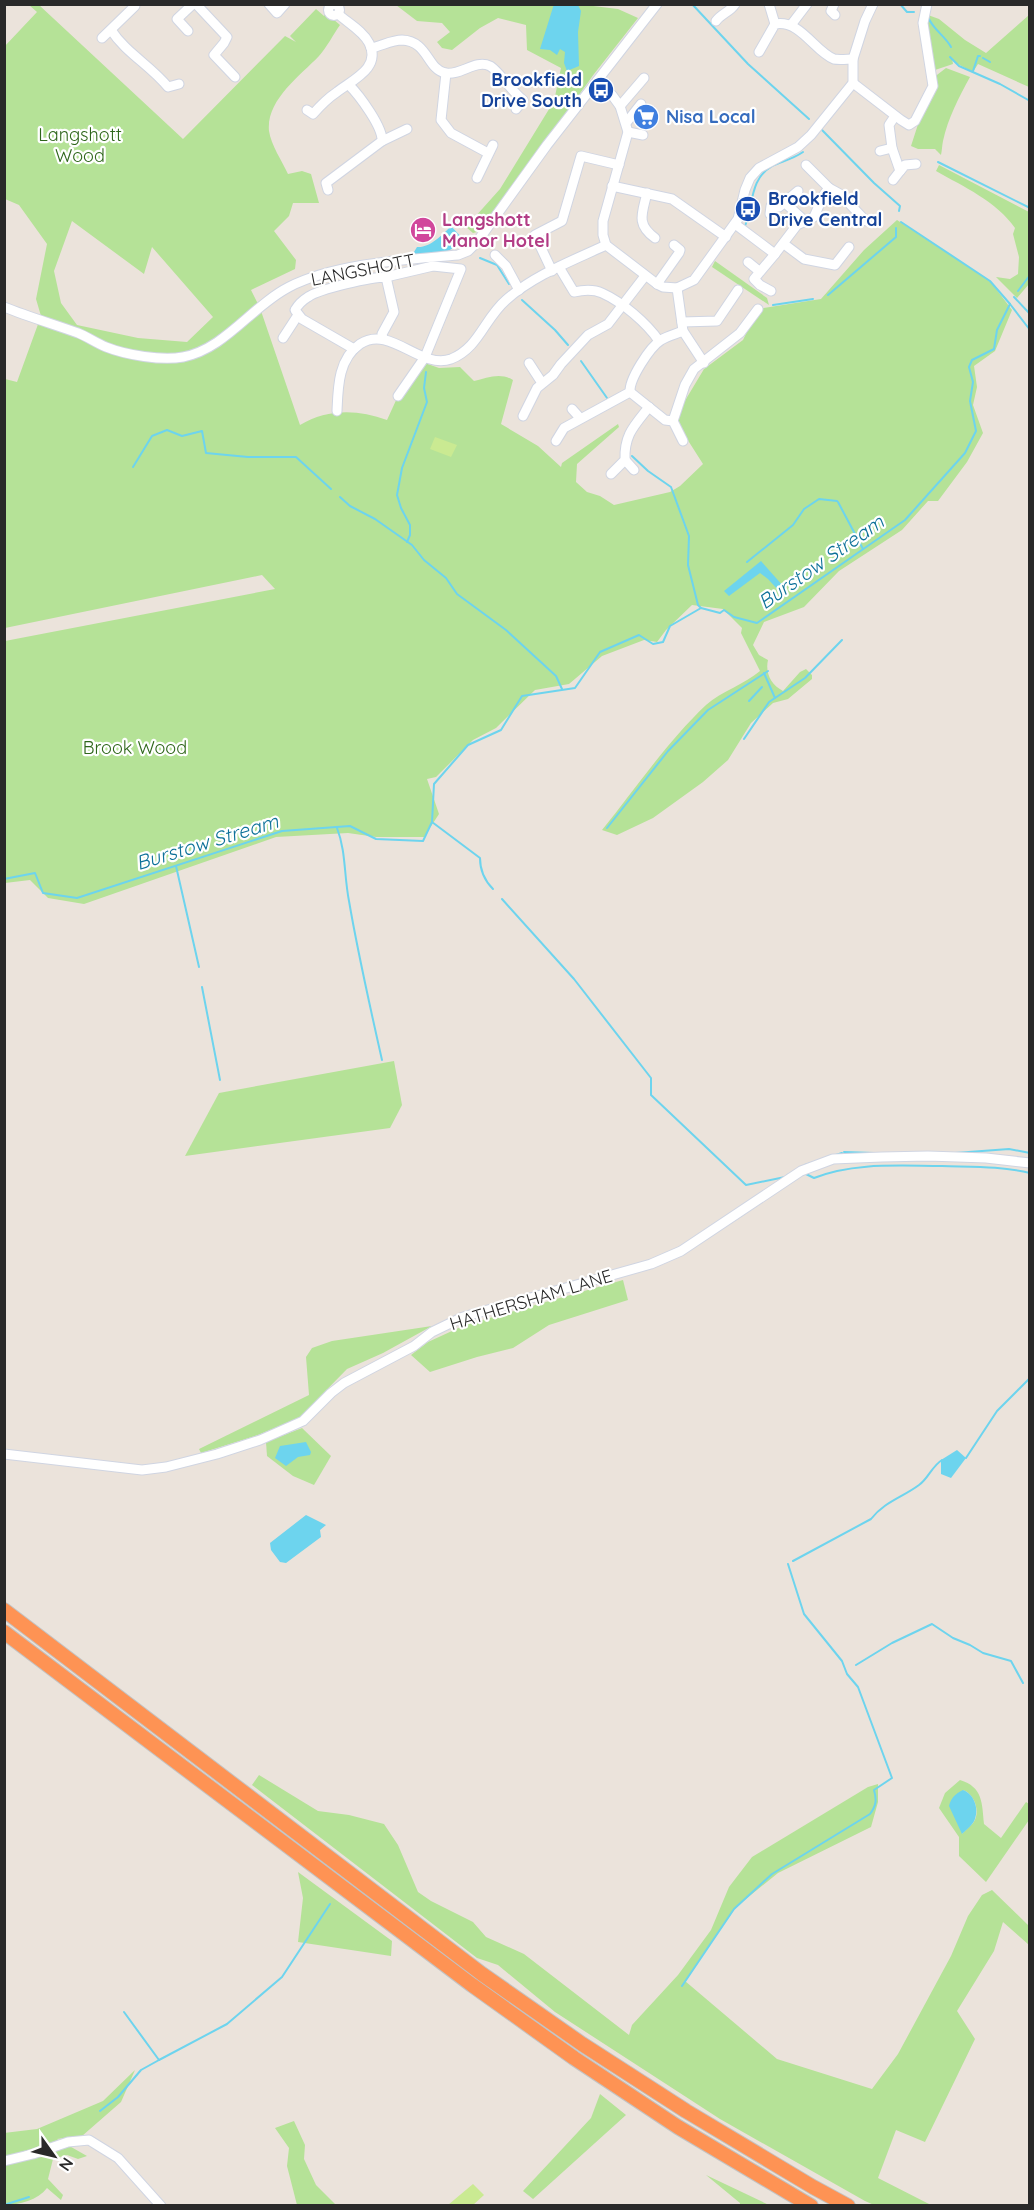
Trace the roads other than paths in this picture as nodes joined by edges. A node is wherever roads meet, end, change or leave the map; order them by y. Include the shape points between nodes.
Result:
1 (195, 4) edge
2 (269, 4) edge
3 (285, 4) edge
4 (657, 4) edge
5 (735, 4) edge
6 (769, 4) edge
7 (807, 4) edge
8 (834, 4) edge
9 (873, 4) edge
10 (927, 4) edge
11 (135, 5) edge
12 (330, 5) edge
13 (835, 15) dead end
14 (716, 21) dead end
15 (775, 24) junction
16 (791, 25) junction
17 (111, 30) junction
18 (188, 31) dead end
19 (102, 38) dead end
20 (371, 48) junction
21 (759, 52) dead end
22 (853, 59) junction
23 (446, 73) junction
24 (231, 78) dead end
25 (644, 78) dead end
26 (853, 83) junction
27 (179, 84) dead end
28 (349, 85) junction
29 (168, 87) junction
30 (612, 95) dead end
31 (165, 97) dead end
32 (640, 104) dead end
33 (620, 106) junction
34 (516, 109) dead end
35 (313, 115) dead end
36 (895, 116) junction
37 (627, 127) junction
38 (407, 129) dead end
39 (643, 135) dead end
40 (382, 138) junction
41 (892, 148) junction
42 (880, 151) dead end
43 (916, 164) dead end
44 (619, 165) junction
45 (806, 165) dead end
46 (900, 171) junction
47 (477, 178) dead end
48 (893, 180) dead end
49 (325, 183) dead end
50 (612, 186) junction
51 (829, 188) junction
52 (798, 191) dead end
53 (647, 193) junction
54 (785, 202) junction
55 (770, 214) dead end
56 (805, 221) junction
57 (866, 221) dead end
58 (735, 224) junction
59 (726, 237) junction
60 (655, 238) dead end
61 (784, 244) junction
62 (606, 245) junction
63 (674, 245) dead end
64 (849, 247) dead end
65 (775, 254) junction
66 (495, 255) dead end
67 (748, 262) dead end
68 (556, 269) junction
69 (759, 271) junction
70 (645, 276) junction
71 (386, 278) junction
72 (657, 284) junction
73 (677, 288) junction
74 (519, 290) junction
75 (738, 290) dead end
76 (771, 291) dead end
77 (4, 307) edge
78 (623, 307) junction
79 (758, 309) dead end
80 (298, 315) junction
81 (683, 327) junction
82 (284, 338) dead end
83 (383, 339) junction
84 (659, 341) junction
85 (354, 349) junction
86 (425, 357) junction
87 (529, 363) dead end
88 (704, 363) junction
89 (543, 383) junction
90 (630, 392) junction
91 (398, 396) dead end
92 (649, 407) junction
93 (572, 409) dead end
94 (337, 411) dead end
95 (523, 416) dead end
96 (580, 418) junction
97 (673, 421) junction
98 (556, 441) dead end
99 (683, 441) dead end
100 (625, 460) junction
101 (634, 470) dead end
102 (611, 474) dead end
103 (1029, 1163) edge
104 (4, 1454) edge
105 (4, 1610) edge
106 (4, 1632) edge
107 (4, 2161) edge
108 (161, 2205) edge
109 (811, 2205) edge
110 (848, 2205) edge

1 - 18 street via 177,19
1 - 24 street via 227,37 212,57
2 - 3 street via 277,13
4 - 77 street, LANGSHOTT via 468,251 321,274 287,288 220,339 197,353 181,357 127,353 105,347
5 - 14 street
6 - 15 street
7 - 16 street
8 - 13 street via 831,11
9 - 22 street
10 - 36 street via 923,23 933,86 915,121 909,125
11 - 17 street
12 - 20 street via 338,6 338,14
15 - 16 street
15 - 21 street
16 - 22 street via 834,58
17 - 19 street
17 - 29 street via 123,47
20 - 23 street via 404,40 418,44 436,68
20 - 28 street via 368,68
22 - 26 street
23 - 34 street via 481,64 492,67 523,100
23 - 47 street via 441,120 451,133 490,149
25 - 33 street
26 - 36 street
26 - 58 street via 804,141 759,168 750,178
27 - 29 street
28 - 35 street
28 - 40 street via 369,110
29 - 31 street
30 - 33 street
32 - 37 street
33 - 37 street
36 - 41 street via 889,125
37 - 39 street
37 - 44 street
38 - 40 street
40 - 49 street
41 - 42 street
41 - 46 street
43 - 46 street via 905,165
44 - 50 street
44 - 68 street via 581,156 562,220 535,236
45 - 51 street
46 - 48 street
50 - 53 street
50 - 62 street via 603,221
51 - 56 street via 814,217
51 - 57 street
52 - 54 street
53 - 59 street via 672,199
53 - 60 street via 641,221
54 - 55 street via 779,207 771,206
54 - 56 street
56 - 61 street via 797,225
58 - 59 street
58 - 65 street
59 - 73 street via 699,275
61 - 64 street via 803,262 835,265
61 - 65 street
62 - 68 street
62 - 70 street
63 - 72 street via 679,253
65 - 69 street
66 - 74 street
67 - 69 street
68 - 74 street
68 - 78 street via 574,292 602,292
69 - 76 street via 754,279
70 - 72 street
70 - 78 street
71 - 80 street via 372,278 309,295 295,310
71 - 83 street via 393,312
71 - 86 street via 433,266 461,269
72 - 73 street
73 - 81 street
74 - 86 street via 492,315 465,353 440,361
75 - 81 street via 717,321
78 - 84 street via 649,326
78 - 89 street via 603,328 588,335
79 - 88 street via 740,333
80 - 82 street
80 - 85 street
81 - 84 street
81 - 88 street
83 - 85 street via 362,343
83 - 86 street
84 - 90 street via 636,374
85 - 94 street via 338,382
86 - 91 street
87 - 89 street
88 - 97 street via 694,369 685,385
89 - 95 street
90 - 92 street
90 - 96 street
92 - 97 street via 664,420
92 - 100 street via 629,432
93 - 96 street
96 - 98 street via 564,428
97 - 99 street
100 - 101 street
100 - 102 street
103 - 104 street, HATHERSHAM LANE via 928,1155 833,1159 817,1164 681,1251 651,1264 463,1317 344,1383 303,1421 217,1454 142,1470
105 - 110 highway via 482,1974 686,2111
106 - 109 highway via 574,2058 678,2127
107 - 108 street via 68,2142 89,2140 118,2158

